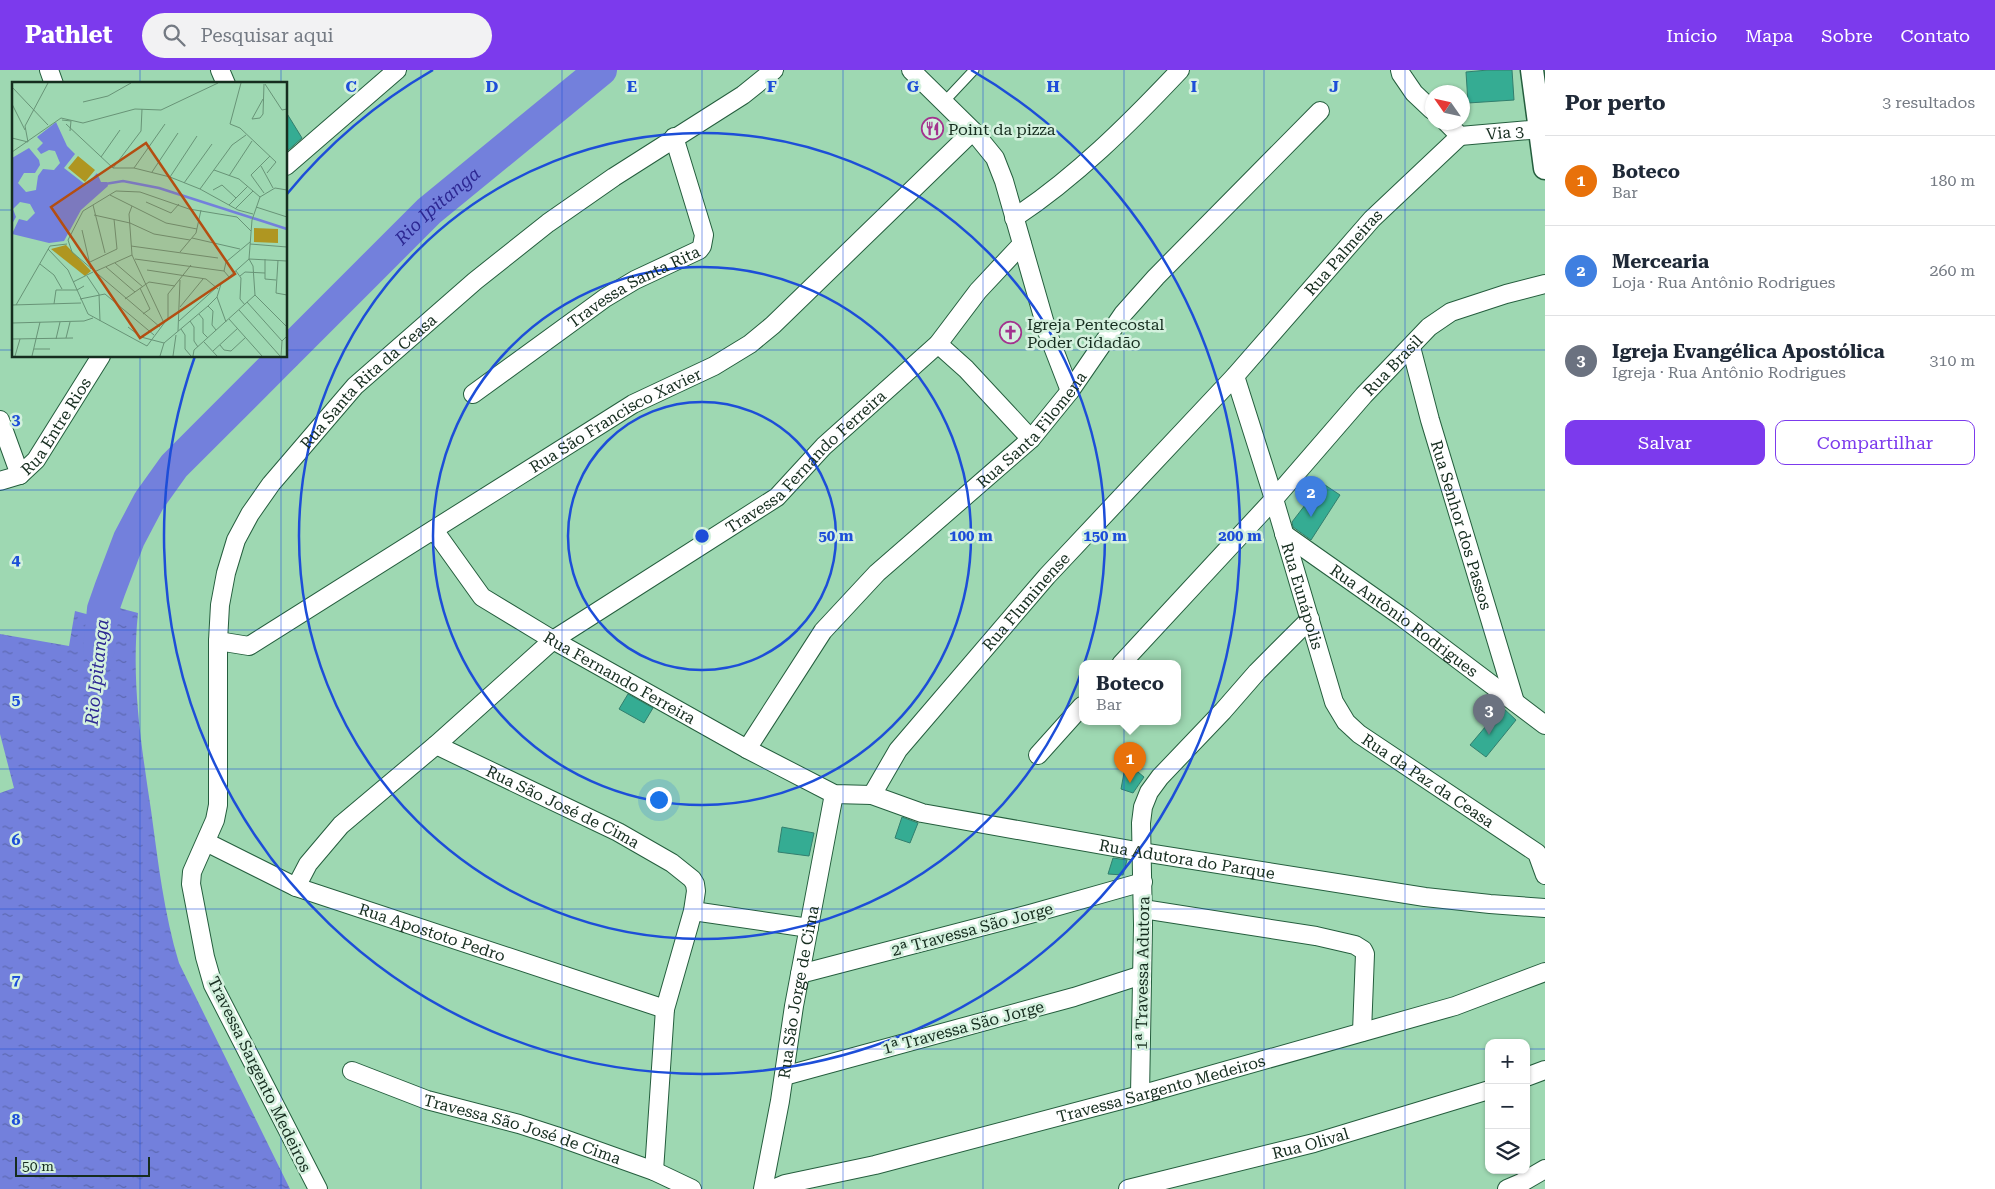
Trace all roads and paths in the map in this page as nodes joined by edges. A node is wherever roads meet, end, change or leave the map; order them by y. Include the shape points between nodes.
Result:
1 (49, 70) edge
2 (220, 70) edge
3 (397, 70) edge
4 (774, 70) edge
5 (911, 70) edge
6 (974, 70) edge
7 (1180, 70) edge
8 (1400, 70) edge
9 (1532, 70) edge
10 (53, 82) edge
11 (225, 82) edge
12 (943, 103) junction
13 (1425, 103) edge
14 (1320, 111) dead end
15 (1541, 129) junction
16 (1454, 130) edge
17 (973, 131) junction
18 (1460, 136) junction
19 (674, 137) junction
20 (288, 164) edge
21 (1545, 168) edge
22 (1014, 218) junction
23 (1022, 244) junction
24 (1545, 284) edge
25 (938, 344) junction
26 (1411, 347) junction
27 (100, 358) edge
28 (1234, 376) junction
29 (1070, 391) junction
30 (473, 394) dead end
31 (0, 420) edge
32 (1031, 439) junction
33 (20, 475) junction
34 (0, 480) edge
35 (1274, 499) junction
36 (434, 530) junction
37 (1284, 534) junction
38 (1310, 619) junction
39 (553, 640) junction
40 (218, 641) junction
41 (1124, 660) edge
42 (1334, 702) joint
43 (1515, 702) junction
44 (1079, 709) edge
45 (1545, 725) edge
46 (436, 745) junction
47 (747, 749) junction
48 (1038, 755) dead end
49 (834, 794) junction
50 (872, 795) junction
51 (206, 842) junction
52 (1142, 852) junction
53 (1545, 875) edge
54 (1143, 882) junction
55 (296, 887) junction
56 (1545, 908) edge
57 (1143, 909) junction
58 (693, 911) junction
59 (809, 928) junction
60 (1545, 972) edge
61 (800, 974) junction
62 (1142, 975) junction
63 (665, 1009) junction
64 (1362, 1032) junction
65 (1545, 1070) edge
66 (352, 1071) dead end
67 (784, 1076) junction
68 (1530, 1076) edge
69 (1485, 1091) edge
70 (1140, 1095) junction
71 (1545, 1170) edge
72 (654, 1171) junction
73 (318, 1189) edge
74 (692, 1189) edge
75 (763, 1189) edge
76 (773, 1189) edge
77 (1128, 1189) edge
78 (1507, 1189) edge

1 - 10 street
2 - 11 street
3 - 20 street
4 - 19 street, Rua Santa Rita da Ceasa via 743,95
5 - 12 street
6 - 12 lane
7 - 22 street via 1098,151 1046,197
8 - 13 street via 1411,89
9 - 15 street
12 - 17 street
14 - 29 street, Rua Santa Filomena via 1156,277 1123,314
15 - 18 street, Via 3
15 - 21 street
16 - 18 street
17 - 22 street via 995,158
17 - 36 street, Rua São Francisco Xavier via 805,295 750,344 714,366 633,404
18 - 28 street, Rua Palmeiras via 1372,219
19 - 30 street, Travessa Santa Rita via 704,235 699,250 605,298
19 - 40 street, Rua Santa Rita da Ceasa via 548,223 468,287 356,386 271,484 245,522 226,573
22 - 23 street
23 - 25 street, Travessa Fernando Ferreira via 978,291
23 - 29 street via 1048,334
24 - 26 street, Rua Brasil via 1451,312 1429,327
25 - 32 street via 966,369
25 - 39 street, Travessa Fernando Ferreira via 824,446 777,497
26 - 35 street, Rua Brasil via 1346,415
26 - 43 street, Rua Senhor dos Passos
27 - 33 street, Rua Entre Rios via 36,460
28 - 35 street, Rua Eunápolis
28 - 50 street, Rua Fluminense via 1040,584 898,750
29 - 32 street, Rua Santa Filomena
31 - 33 street
32 - 47 street, Rua Santa Filomena via 863,587 823,631
33 - 34 street, Rua Entre Rios
35 - 37 street, Rua Eunápolis
35 - 41 street, Rua Brasil
36 - 39 street, Rua Fernando Ferreira via 482,597
36 - 40 street, Rua São Francisco Xavier via 249,646
37 - 38 street, Rua Eunápolis
37 - 43 street, Rua Antônio Rodrigues
38 - 42 street, Rua Eunápolis
38 - 52 street, 1ª Travessa Adutora via 1257,672 1149,792 1141,823
39 - 46 street
39 - 47 street, Rua Fernando Ferreira
40 - 51 street, Rua Santa Rita da Ceasa via 218,805
42 - 53 street, Rua da Paz da Ceasa via 1346,722 1359,734 1532,850 1539,858
43 - 45 street, Rua Antônio Rodrigues
44 - 48 street
46 - 55 street via 341,825 308,864
46 - 58 street, Rua São José de Cima via 618,832 672,863 692,879 696,891
47 - 49 street, Rua Fernando Ferreira
49 - 50 street, Rua Adutora do Parque
49 - 59 street, Rua São Jorge de Cima
50 - 52 street, Rua Adutora do Parque via 922,813
51 - 55 street, Rua Apostoto Pedro
51 - 73 street, Travessa Sargento Medeiros via 192,872 191,884 208,967 214,985
52 - 54 street, 1ª Travessa Adutora
52 - 56 street, Rua Adutora do Parque via 1425,897
54 - 57 street, 1ª Travessa Adutora
54 - 61 street, 2ª Travessa São Jorge
55 - 63 street, Rua Apostoto Pedro
57 - 62 street, 1ª Travessa Adutora
57 - 64 street via 1316,936 1360,947 1366,954
58 - 59 street
58 - 63 street
59 - 61 street, Rua São Jorge de Cima
60 - 64 street, Travessa Sargento Medeiros via 1455,1006
61 - 67 street, Rua São Jorge de Cima
62 - 67 street, 1ª Travessa São Jorge via 1074,997
62 - 70 street, 1ª Travessa Adutora
63 - 72 street
64 - 70 street, Travessa Sargento Medeiros
65 - 68 street
66 - 72 street, Travessa São José de Cima via 427,1100 519,1124
67 - 75 street, Rua São Jorge de Cima
69 - 77 street, Rua Olival via 1314,1143
70 - 76 street, Travessa Sargento Medeiros
71 - 78 street
72 - 74 street, Travessa São José de Cima

